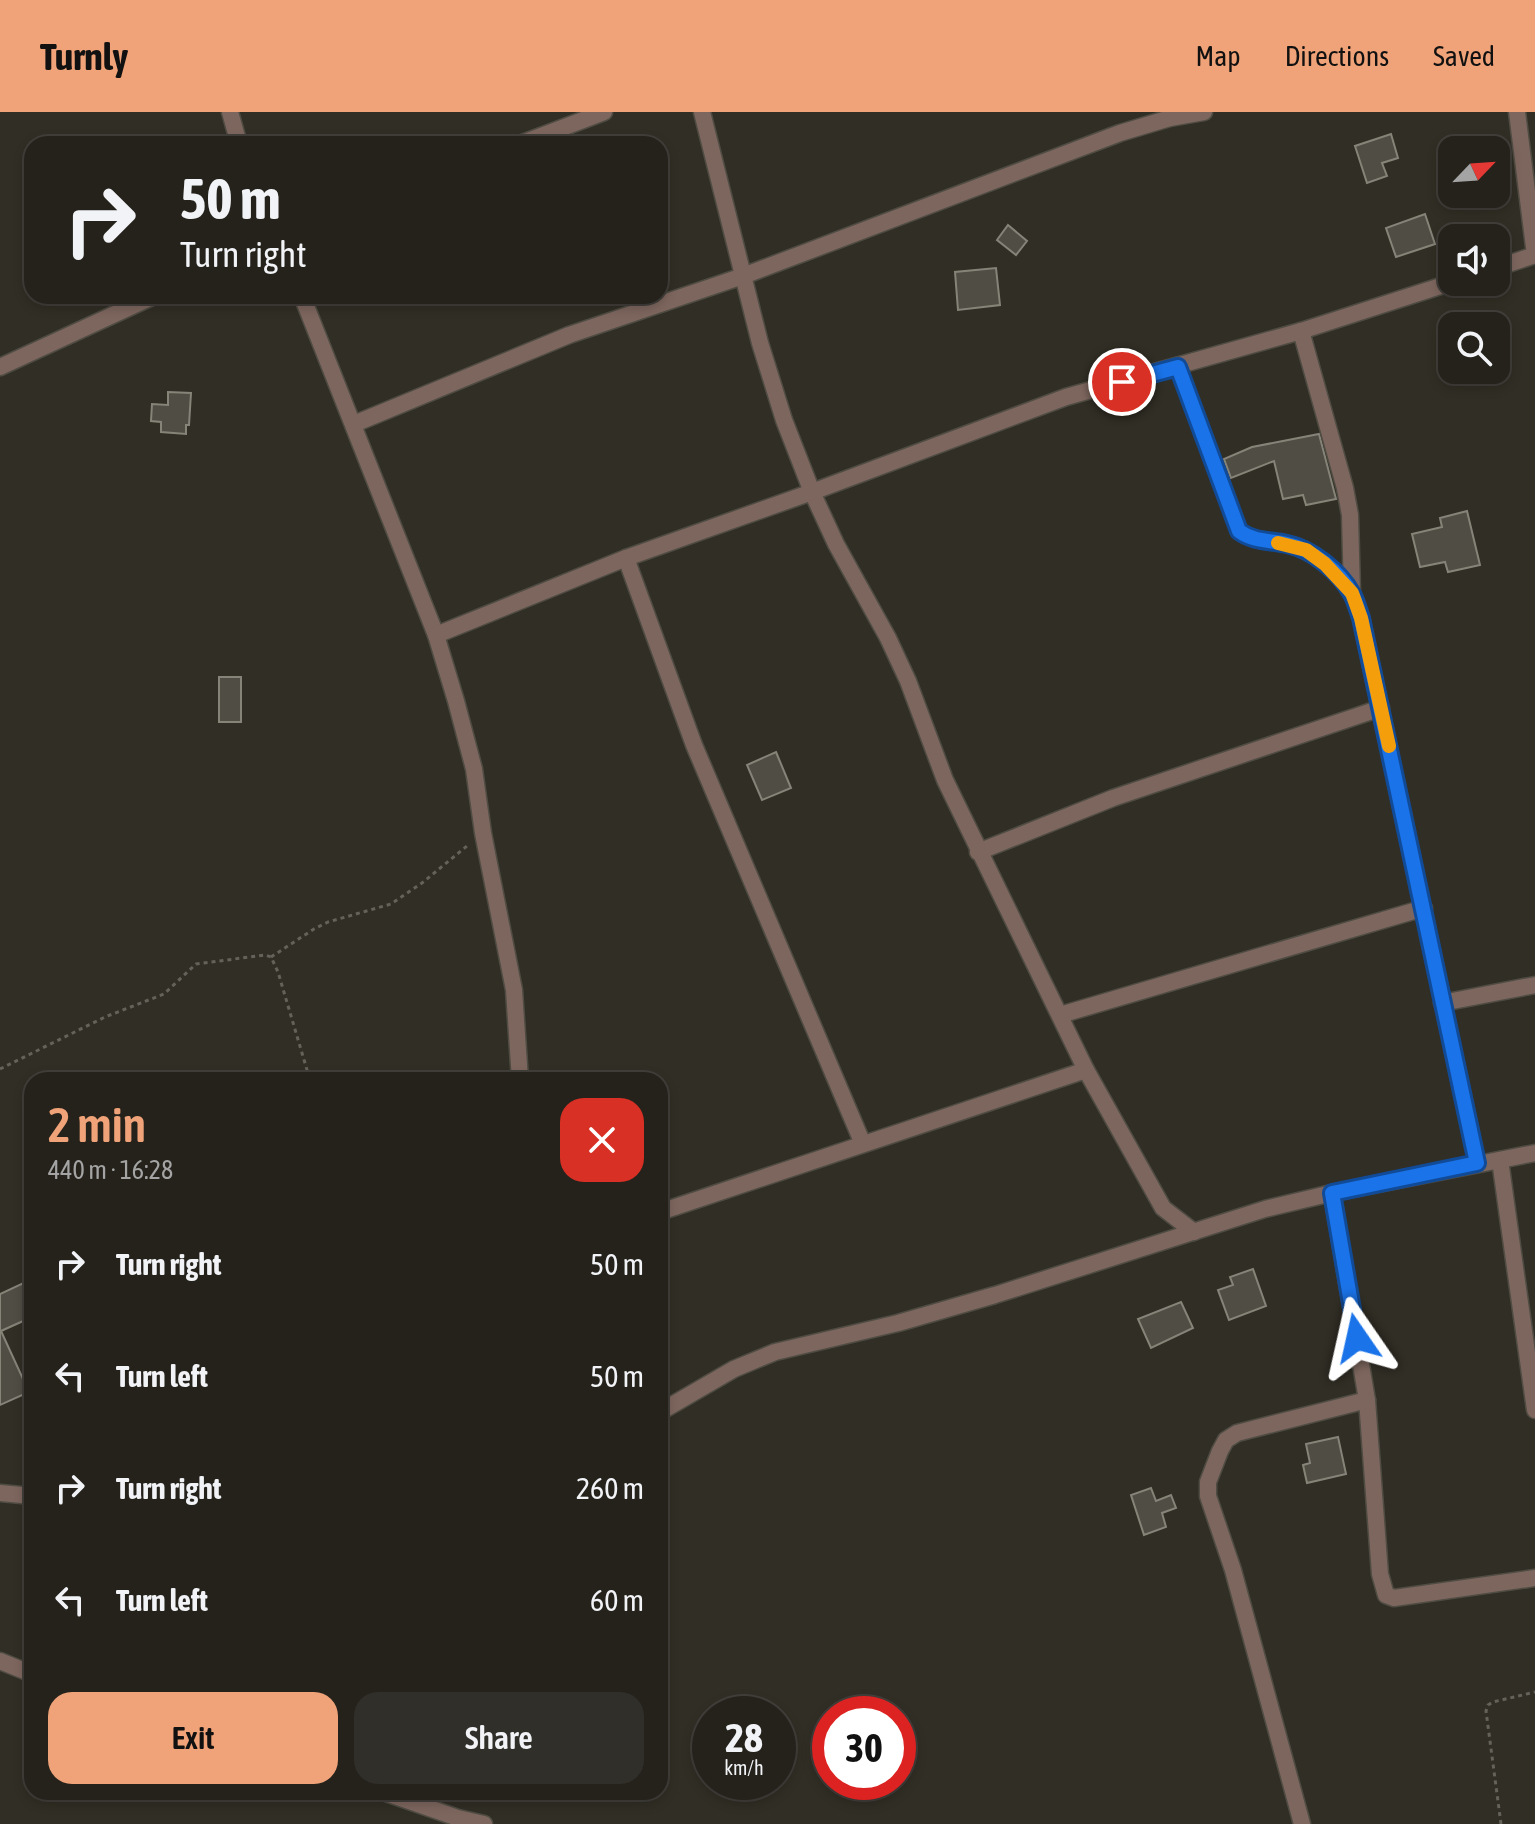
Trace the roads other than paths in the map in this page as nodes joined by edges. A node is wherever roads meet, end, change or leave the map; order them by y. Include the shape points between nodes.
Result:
1 (230, 112) edge
2 (604, 112) edge
3 (702, 112) edge
4 (1204, 112) edge
5 (1517, 112) edge
6 (237, 136) edge
7 (541, 136) edge
8 (1535, 255) edge
9 (1510, 263) edge
10 (743, 276) junction
11 (1438, 287) edge
12 (668, 301) edge
13 (137, 304) edge
14 (305, 304) edge
15 (660, 304) edge
16 (1301, 331) junction
17 (0, 367) edge
18 (1178, 367) junction
19 (354, 424) junction
20 (812, 492) junction
21 (626, 558) junction
22 (1352, 593) junction
23 (436, 635) junction
24 (1381, 708) junction
25 (978, 852) junction
26 (1424, 908) junction
27 (1535, 985) edge
28 (1442, 1003) junction
29 (1060, 1015) junction
30 (1086, 1070) junction
31 (519, 1072) edge
32 (863, 1144) junction
33 (1535, 1153) edge
34 (1500, 1160) junction
35 (1477, 1163) junction
36 (1332, 1193) junction
37 (668, 1209) edge
38 (1194, 1232) junction
39 (1367, 1400) junction
40 (668, 1407) edge
41 (1535, 1410) edge
42 (0, 1493) edge
43 (24, 1495) edge
44 (1535, 1578) edge
45 (0, 1661) edge
46 (24, 1671) edge
47 (406, 1800) edge
48 (484, 1824) edge
49 (1302, 1824) edge

1 - 6 street
2 - 7 street
3 - 10 street
4 - 10 street via 1120,133
5 - 8 street
8 - 9 street
10 - 12 street
10 - 20 street via 784,420
11 - 16 street
13 - 17 street
14 - 19 street
15 - 19 street via 569,335
16 - 18 street
16 - 22 street via 1345,488
18 - 20 street via 1066,397
18 - 22 street via 1239,531 1251,539 1306,550
19 - 23 street
20 - 21 street
20 - 25 street via 908,681
21 - 23 street
21 - 32 street via 694,745
22 - 24 street
23 - 31 street via 474,769 514,990
24 - 25 street via 1113,798
24 - 26 street
25 - 29 street
26 - 28 street
26 - 29 street
27 - 28 street
28 - 35 street
29 - 30 street
30 - 32 street
30 - 38 street via 1163,1208
32 - 37 street
33 - 34 street
34 - 35 street
34 - 41 street
35 - 36 street
36 - 38 street
36 - 39 street
38 - 40 street via 898,1323 775,1352
39 - 44 street via 1386,1595
39 - 49 street via 1237,1433 1226,1440 1208,1482
42 - 43 street
45 - 46 street
47 - 48 street

